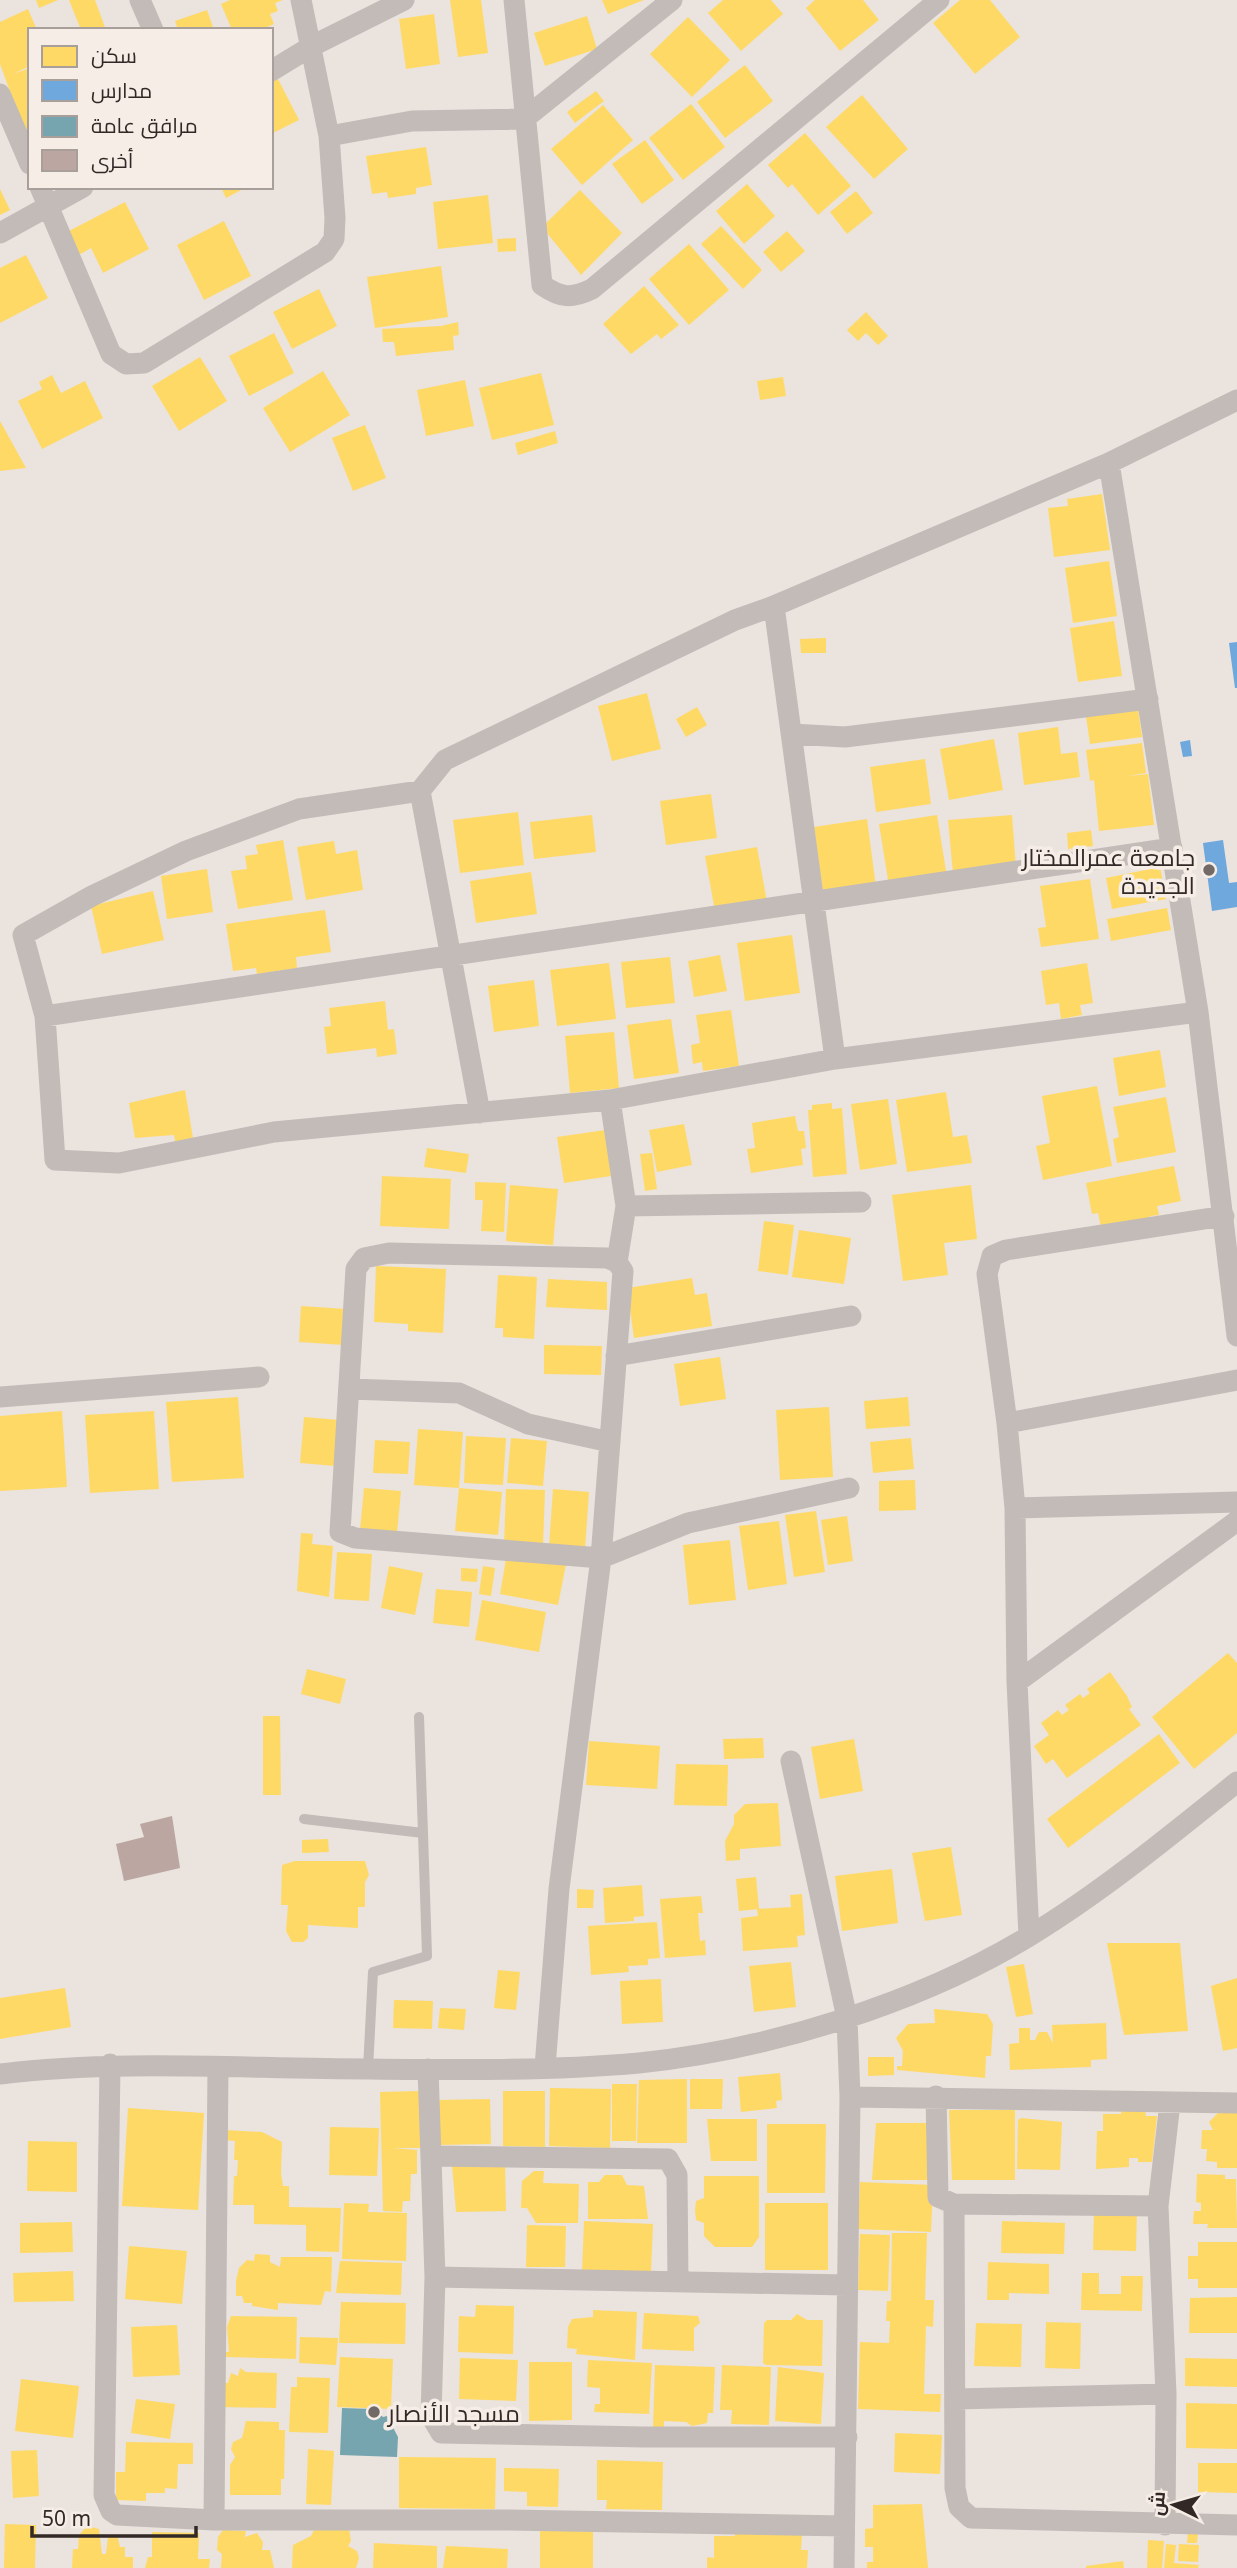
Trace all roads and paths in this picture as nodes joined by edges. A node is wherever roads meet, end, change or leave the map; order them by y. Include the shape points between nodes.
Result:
1 (141, 0) edge
2 (301, 0) edge
3 (404, 0) edge
4 (514, 0) edge
5 (672, 0) edge
6 (939, 0) edge
7 (152, 28) edge
8 (312, 46) junction
9 (273, 70) edge
10 (0, 94) edge
11 (524, 119) junction
12 (329, 136) junction
13 (28, 159) edge
14 (41, 189) edge
15 (80, 189) edge
16 (48, 208) junction
17 (0, 233) edge
18 (1237, 400) edge
19 (1109, 463) junction
20 (774, 606) junction
21 (1148, 699) junction
22 (792, 734) junction
23 (420, 791) junction
24 (1172, 848) junction
25 (815, 901) junction
26 (451, 955) junction
27 (1198, 1012) junction
28 (44, 1016) junction
29 (835, 1059) junction
30 (610, 1100) junction
31 (480, 1113) junction
32 (861, 1202) dead end
33 (626, 1206) junction
34 (1224, 1216) junction
35 (617, 1262) junction
36 (850, 1316) dead end
37 (1237, 1336) edge
38 (616, 1356) junction
39 (259, 1377) dead end
40 (1237, 1380) edge
41 (351, 1389) junction
42 (0, 1397) edge
43 (1007, 1423) junction
44 (610, 1442) junction
45 (849, 1488) dead end
46 (1237, 1503) edge
47 (1015, 1508) junction
48 (1237, 1521) edge
49 (601, 1558) junction
50 (1017, 1682) junction
51 (419, 1717) dead end
52 (791, 1761) dead end
53 (1237, 1782) edge
54 (304, 1819) dead end
55 (423, 1833) junction
56 (1029, 1936) junction
57 (847, 2018) junction
58 (110, 2064) junction
59 (218, 2067) junction
60 (545, 2067) junction
61 (428, 2069) junction
62 (368, 2070) junction
63 (0, 2074) edge
64 (850, 2096) junction
65 (936, 2096) junction
66 (1170, 2103) junction
67 (1237, 2103) edge
68 (431, 2156) junction
69 (954, 2204) junction
70 (1158, 2206) junction
71 (435, 2277) junction
72 (678, 2282) junction
73 (846, 2285) junction
74 (1166, 2394) junction
75 (956, 2399) junction
76 (847, 2437) junction
77 (214, 2520) junction
78 (1165, 2525) junction
79 (1237, 2525) edge
80 (844, 2526) junction
81 (844, 2568) edge

1 - 7 street
2 - 8 street
3 - 8 street
4 - 11 street
5 - 11 street
6 - 11 street via 592,289 575,297 558,296 542,285
8 - 9 street
8 - 12 street
10 - 13 street
11 - 12 street via 412,121
12 - 16 street via 335,218 334,239 325,252 144,363 126,364 111,354
14 - 16 street
15 - 16 street
16 - 17 street
18 - 19 street
19 - 20 street
19 - 21 street
20 - 22 street
20 - 23 street via 445,760
21 - 22 street via 845,737
21 - 24 street
22 - 25 street
23 - 26 street
23 - 28 street via 299,809 186,851 23,935
24 - 25 street
24 - 27 street
25 - 26 street
25 - 29 street
26 - 28 street
26 - 31 street
27 - 29 street
27 - 34 street
28 - 31 street via 55,1160 119,1163 274,1132
29 - 30 street
30 - 31 street
30 - 33 street
32 - 33 street
33 - 35 street
34 - 37 street
34 - 43 street via 1006,1250 992,1256 987,1274
35 - 38 street via 623,1271
35 - 41 street via 607,1258 389,1253 364,1258 356,1269
36 - 38 street
38 - 44 street
39 - 42 street
40 - 43 street
41 - 44 street via 459,1393 528,1424
41 - 49 street via 340,1532 355,1538
43 - 47 street
44 - 49 street
45 - 49 street via 688,1523
46 - 47 street
47 - 50 street
48 - 50 street
49 - 60 street via 559,1889
50 - 56 street
51 - 55 lane
52 - 57 street
53 - 56 street via 1103,1886
54 - 55 lane
55 - 62 lane via 427,1956 373,1972
56 - 57 street via 931,1986
57 - 60 street via 726,2051 638,2063
57 - 64 street
58 - 59 street
58 - 63 street
58 - 77 street via 104,2495 117,2515
59 - 62 street
59 - 77 street
60 - 61 street
61 - 62 street
61 - 68 street
64 - 65 street
64 - 73 street
65 - 66 street
65 - 69 street via 938,2197
66 - 67 street
66 - 70 street
68 - 71 street
68 - 72 street via 668,2159 677,2175
69 - 70 street
69 - 75 street
70 - 74 street
71 - 72 street
71 - 76 street via 431,2416 441,2433
72 - 73 street
73 - 76 street
74 - 75 street
74 - 78 street
75 - 78 street via 955,2488 959,2507 971,2518
76 - 80 street
77 - 80 street
78 - 79 street
80 - 81 street

